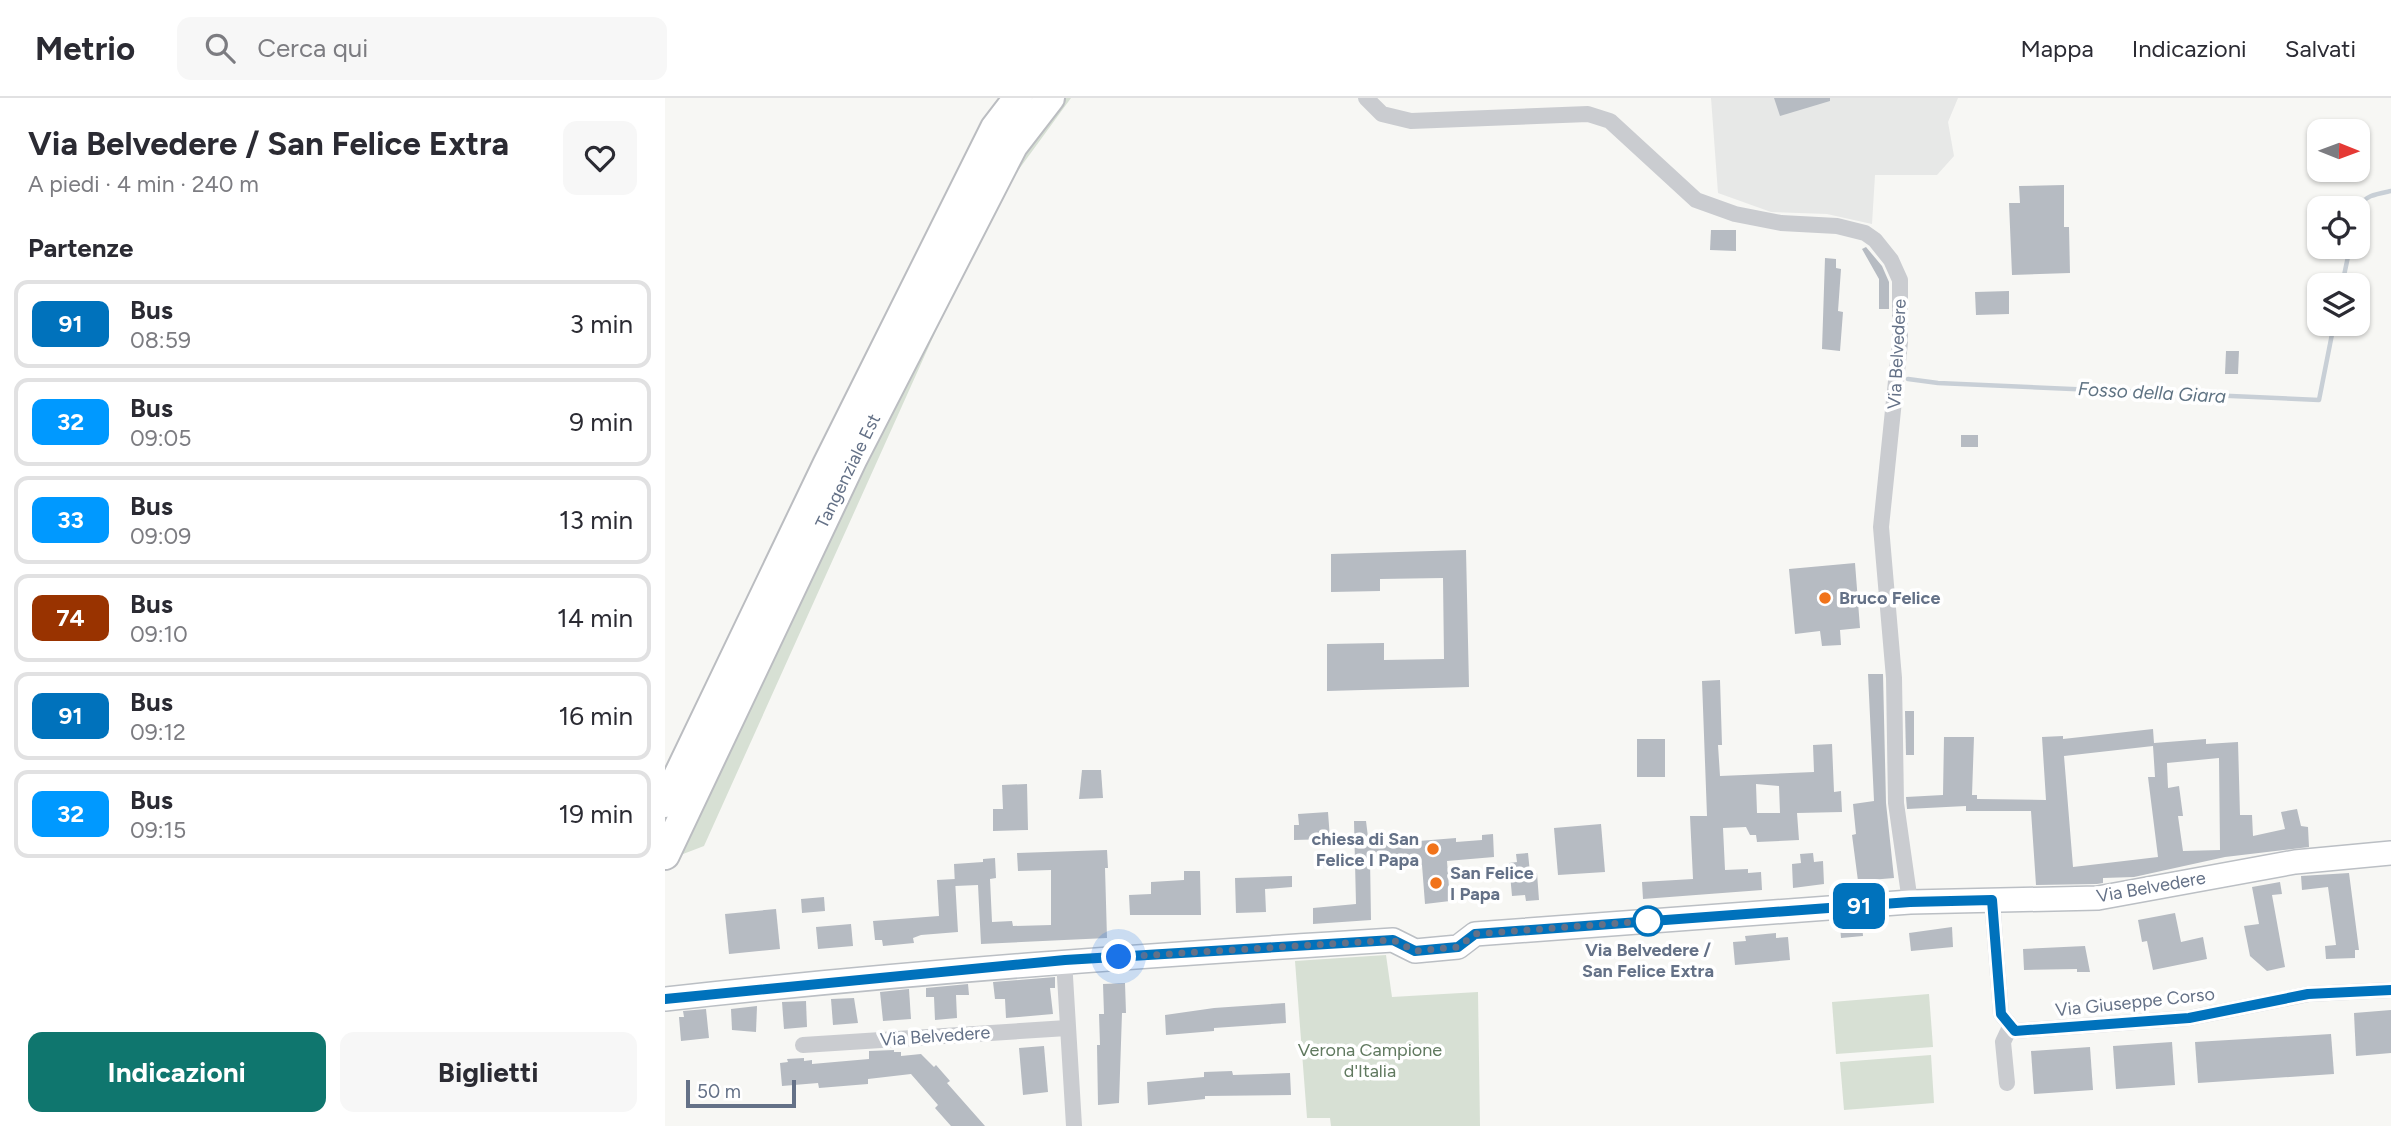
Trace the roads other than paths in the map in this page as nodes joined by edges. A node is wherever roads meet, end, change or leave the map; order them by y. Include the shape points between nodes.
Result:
1 (1018, 98) edge
2 (1050, 98) edge
3 (1366, 98) edge
4 (665, 803) edge
5 (2391, 853) edge
6 (665, 855) edge
7 (1992, 900) junction
8 (1910, 902) junction
9 (1065, 960) junction
10 (2391, 990) edge
11 (665, 999) edge
12 (2010, 1027) junction
13 (1067, 1028) junction
14 (803, 1045) dead end
15 (2007, 1083) dead end
16 (1073, 1126) edge

1 - 4 highway, Tangenziale Est via 995,128
2 - 6 highway, Tangenziale Est via 1013,146 865,435
3 - 8 street, Via Belvedere via 1382,114 1412,121 1588,114 1610,121 1696,200 1781,223 1849,228 1875,240 1891,260 1900,280 1900,342 1883,485 1882,556 1894,678 1896,803
5 - 7 street, Via Belvedere via 2295,862 2098,898
7 - 8 street, Via Belvedere
7 - 12 street via 2001,1014
8 - 9 street, Via Belvedere via 1475,934 1458,947 1415,951 1393,940
9 - 11 street, Via Belvedere
9 - 13 street
10 - 12 street, Via Giuseppe Corso via 2308,994 2189,1018 2024,1033
12 - 15 street via 2003,1042
13 - 14 street, Via Belvedere
13 - 16 street

